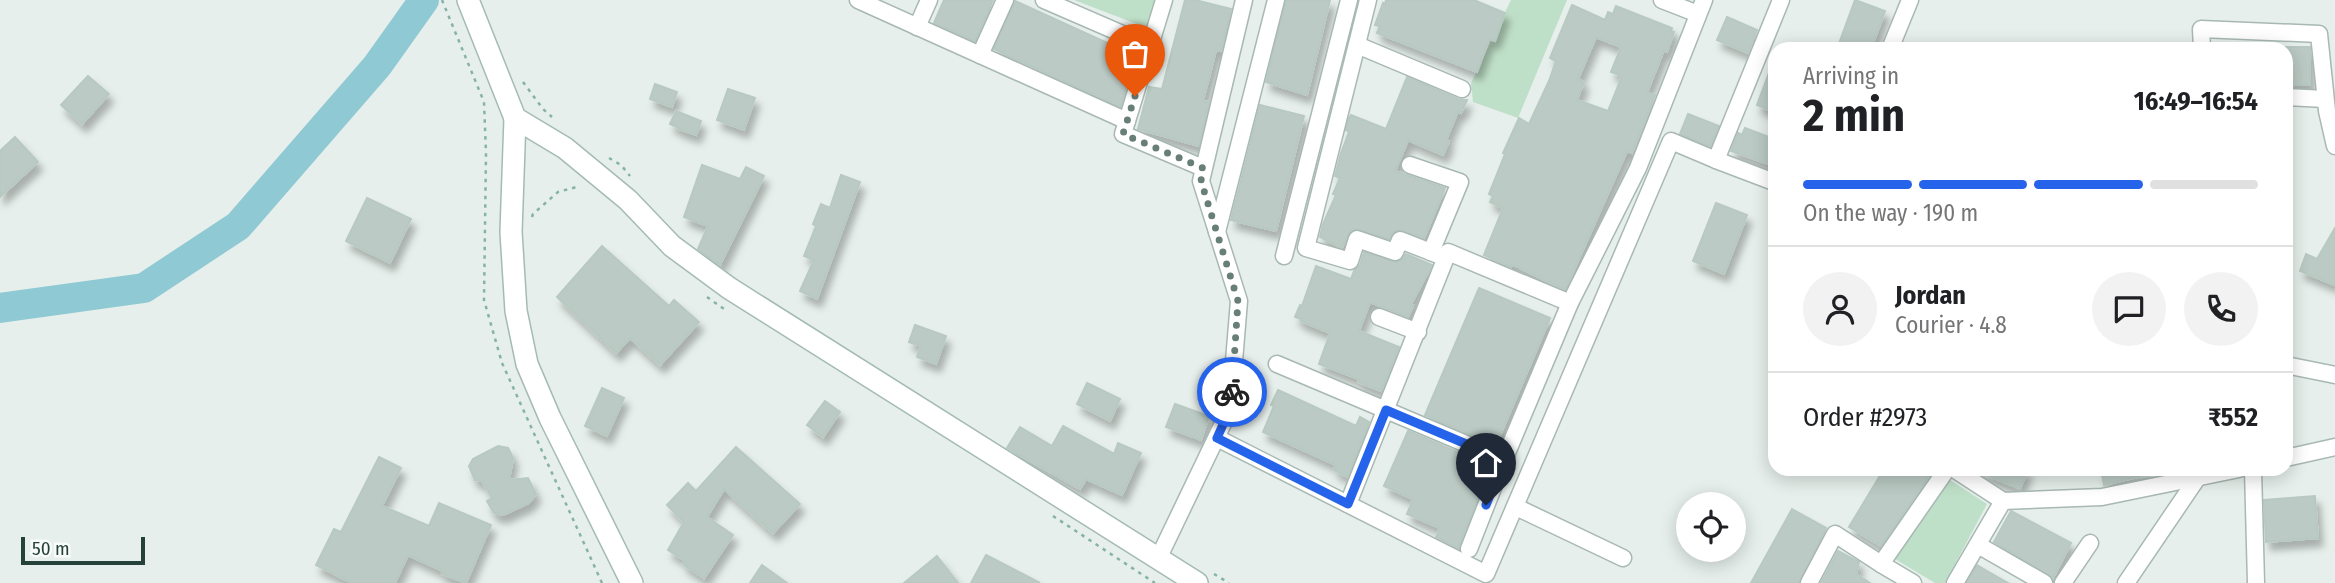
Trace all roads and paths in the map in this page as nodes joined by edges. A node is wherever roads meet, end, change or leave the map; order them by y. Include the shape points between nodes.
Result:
1 (468, 0) edge
2 (858, 0) edge
3 (929, 0) edge
4 (1005, 0) edge
5 (1044, 0) edge
6 (1164, 0) edge
7 (1244, 0) edge
8 (1276, 0) edge
9 (1349, 0) edge
10 (1368, 0) edge
11 (1662, 0) edge
12 (1781, 0) edge
13 (1910, 0) edge
14 (1701, 7) edge
15 (917, 27) junction
16 (1892, 42) edge
17 (2202, 42) edge
18 (1357, 45) junction
19 (1150, 46) junction
20 (980, 55) junction
21 (518, 76) dead end
22 (1462, 89) dead end
23 (2293, 97) edge
24 (2325, 99) junction
25 (515, 118) junction
26 (1127, 121) junction
27 (561, 123) dead end
28 (2335, 146) edge
29 (610, 158) dead end
30 (1716, 160) junction
31 (1410, 164) dead end
32 (1203, 168) junction
33 (1768, 180) edge
34 (637, 183) dead end
35 (584, 186) dead end
36 (530, 224) dead end
37 (1216, 235) junction
38 (1438, 255) junction
39 (1284, 256) dead end
40 (707, 297) dead end
41 (1570, 303) junction
42 (727, 310) dead end
43 (1379, 317) dead end
44 (1418, 332) junction
45 (1277, 363) dead end
46 (2293, 366) edge
47 (2335, 375) edge
48 (1386, 410) junction
49 (1217, 438) junction
50 (2335, 447) edge
51 (2293, 456) edge
52 (1504, 460) junction
53 (1942, 476) edge
54 (1965, 476) edge
55 (2174, 476) edge
56 (2188, 476) edge
57 (2203, 476) edge
58 (2253, 476) edge
59 (2198, 477) junction
60 (2003, 501) junction
61 (1348, 504) junction
62 (1516, 507) junction
63 (1048, 513) dead end
64 (2090, 543) dead end
65 (1978, 545) junction
66 (1469, 549) dead end
67 (1623, 558) dead end
68 (1158, 559) junction
69 (1881, 564) junction
70 (1202, 576) edge
71 (632, 583) edge
72 (1156, 583) edge
73 (1229, 583) edge
74 (1809, 583) edge
75 (1913, 583) edge
76 (1955, 583) edge
77 (2045, 583) edge
78 (2063, 583) edge
79 (2126, 583) edge
80 (2256, 583) edge

1 - 25 main road
2 - 15 street
3 - 15 street
4 - 20 street
5 - 19 street
6 - 19 street
7 - 32 street
8 - 37 street
9 - 39 street
10 - 18 street
11 - 14 street
12 - 30 street
13 - 16 street
14 - 41 street via 1638,168
15 - 20 street
17 - 24 street via 2201,30 2319,34
18 - 22 street
18 - 38 street via 1306,248 1350,261 1357,239 1395,253 1400,240
19 - 26 street
20 - 26 street
21 - 27 path via 543,109
23 - 24 street
24 - 28 street
25 - 68 main road via 565,148 628,200 672,246 729,288
25 - 71 main road via 511,232 516,311 527,364
26 - 32 street via 1123,134
29 - 34 path
30 - 33 street
30 - 62 street via 1671,141
31 - 38 street via 1460,182
32 - 37 street via 1201,181
35 - 36 path via 558,192 533,214
37 - 49 street via 1238,301 1230,409
38 - 41 street via 1448,251
38 - 44 street
40 - 42 path
41 - 52 street
43 - 44 street
44 - 48 street
45 - 48 street
46 - 47 street
48 - 52 street
48 - 61 street
49 - 61 street
49 - 68 street
50 - 51 street
52 - 66 street
53 - 69 street
54 - 60 street
55 - 60 street via 2102,497
56 - 59 street
57 - 59 street
58 - 80 street
59 - 79 street
60 - 65 street
61 - 62 street via 1486,574
62 - 67 street
63 - 72 path
64 - 78 street
65 - 76 street
65 - 77 street
68 - 70 main road
69 - 74 street via 1835,534
69 - 75 street
70 - 73 path

